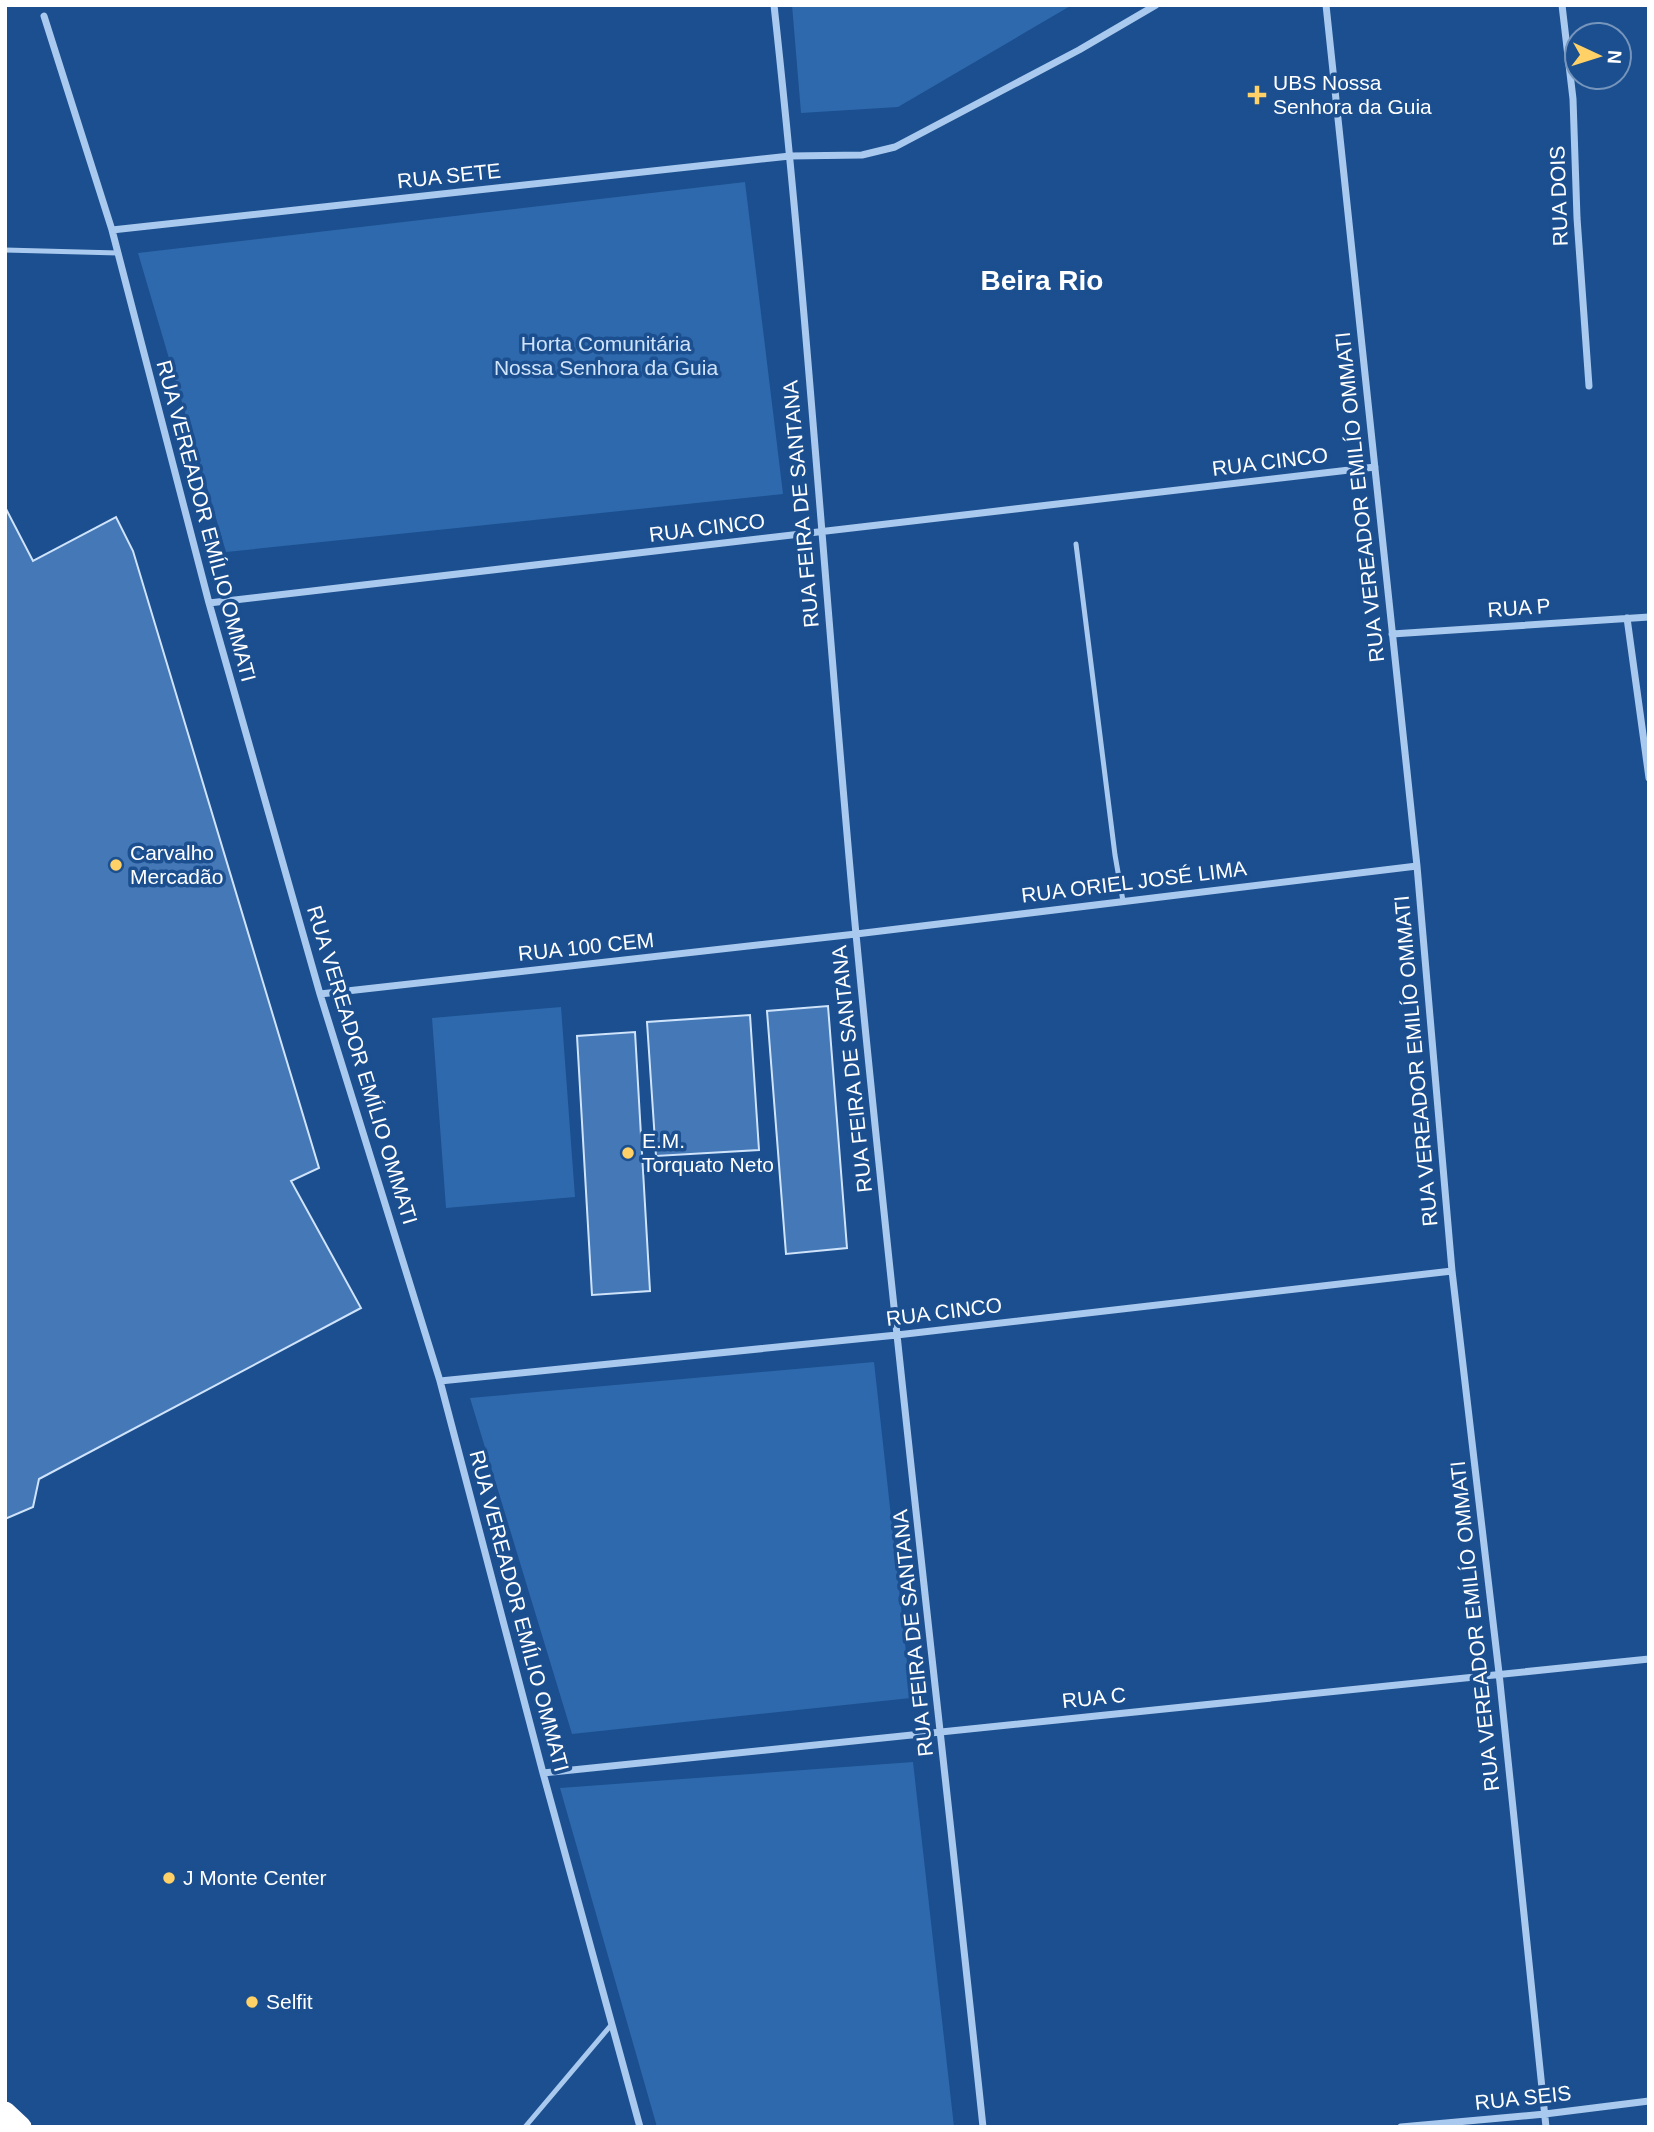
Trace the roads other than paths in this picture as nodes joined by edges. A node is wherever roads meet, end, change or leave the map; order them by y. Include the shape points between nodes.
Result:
1 (774, 5) edge
2 (1156, 5) edge
3 (1325, 5) edge
4 (1562, 5) edge
5 (44, 16) dead end
6 (790, 156) junction
7 (112, 230) junction
8 (5, 250) edge
9 (118, 253) junction
10 (1589, 386) dead end
11 (1376, 467) junction
12 (820, 533) junction
13 (1076, 544) dead end
14 (209, 603) junction
15 (1649, 617) edge
16 (1627, 618) junction
17 (1392, 634) junction
18 (1649, 778) edge
19 (1417, 866) junction
20 (1124, 901) junction
21 (856, 934) junction
22 (320, 994) junction
23 (1452, 1271) junction
24 (897, 1335) junction
25 (440, 1381) junction
26 (1649, 1659) edge
27 (1499, 1673) junction
28 (942, 1731) junction
29 (543, 1773) junction
30 (612, 2024) junction
31 (1649, 2101) edge
32 (5, 2112) edge
33 (1545, 2114) junction
34 (21, 2127) edge
35 (525, 2127) edge
36 (640, 2127) edge
37 (983, 2127) edge
38 (1401, 2127) edge
39 (1546, 2127) edge

1 - 6 street, RUA FEIRA DE SANTANA
2 - 6 street, RUA SETE via 895,147 862,155
3 - 11 street, RUA VEREADOR EMILÍO OMMATI
4 - 10 street, RUA DOIS via 1573,99
5 - 7 street, RUA VEREADOR EMÍLIO OMMATI
6 - 7 street, RUA SETE
6 - 12 street, RUA FEIRA DE SANTANA
7 - 9 street, RUA VEREADOR EMÍLIO OMMATI
8 - 9 lane
9 - 14 street, RUA VEREADOR EMÍLIO OMMATI
11 - 12 street, RUA CINCO
11 - 17 street, RUA VEREADOR EMILÍO OMMATI
12 - 14 street, RUA CINCO
12 - 21 street, RUA FEIRA DE SANTANA
13 - 20 lane
14 - 22 street, RUA VEREADOR EMÍLIO OMMATI
15 - 16 street, RUA P
16 - 17 street, RUA P
16 - 18 street
17 - 19 street, RUA VEREADOR EMILÍO OMMATI
19 - 20 street, RUA ORIEL JOSÉ LIMA
19 - 23 street, RUA VEREADOR EMILÍO OMMATI
20 - 21 street, RUA ORIEL JOSÉ LIMA
21 - 22 street, RUA 100 CEM
21 - 24 street, RUA FEIRA DE SANTANA
22 - 25 street, RUA VEREADOR EMÍLIO OMMATI
23 - 24 street, RUA CINCO
23 - 27 street, RUA VEREADOR EMILÍO OMMATI
24 - 25 street, RUA CINCO
24 - 28 street, RUA FEIRA DE SANTANA
25 - 29 street, RUA VEREADOR EMÍLIO OMMATI
26 - 27 street, RUA C
27 - 28 street, RUA C
27 - 33 street, RUA VEREADOR EMILÍO OMMATI
28 - 29 street, RUA C
28 - 37 street, RUA FEIRA DE SANTANA
29 - 30 street, RUA VEREADOR EMÍLIO OMMATI
30 - 35 lane
30 - 36 street, RUA VEREADOR EMÍLIO OMMATI
31 - 33 street, RUA SEIS
32 - 34 highway
33 - 38 street, RUA SEIS
33 - 39 street

